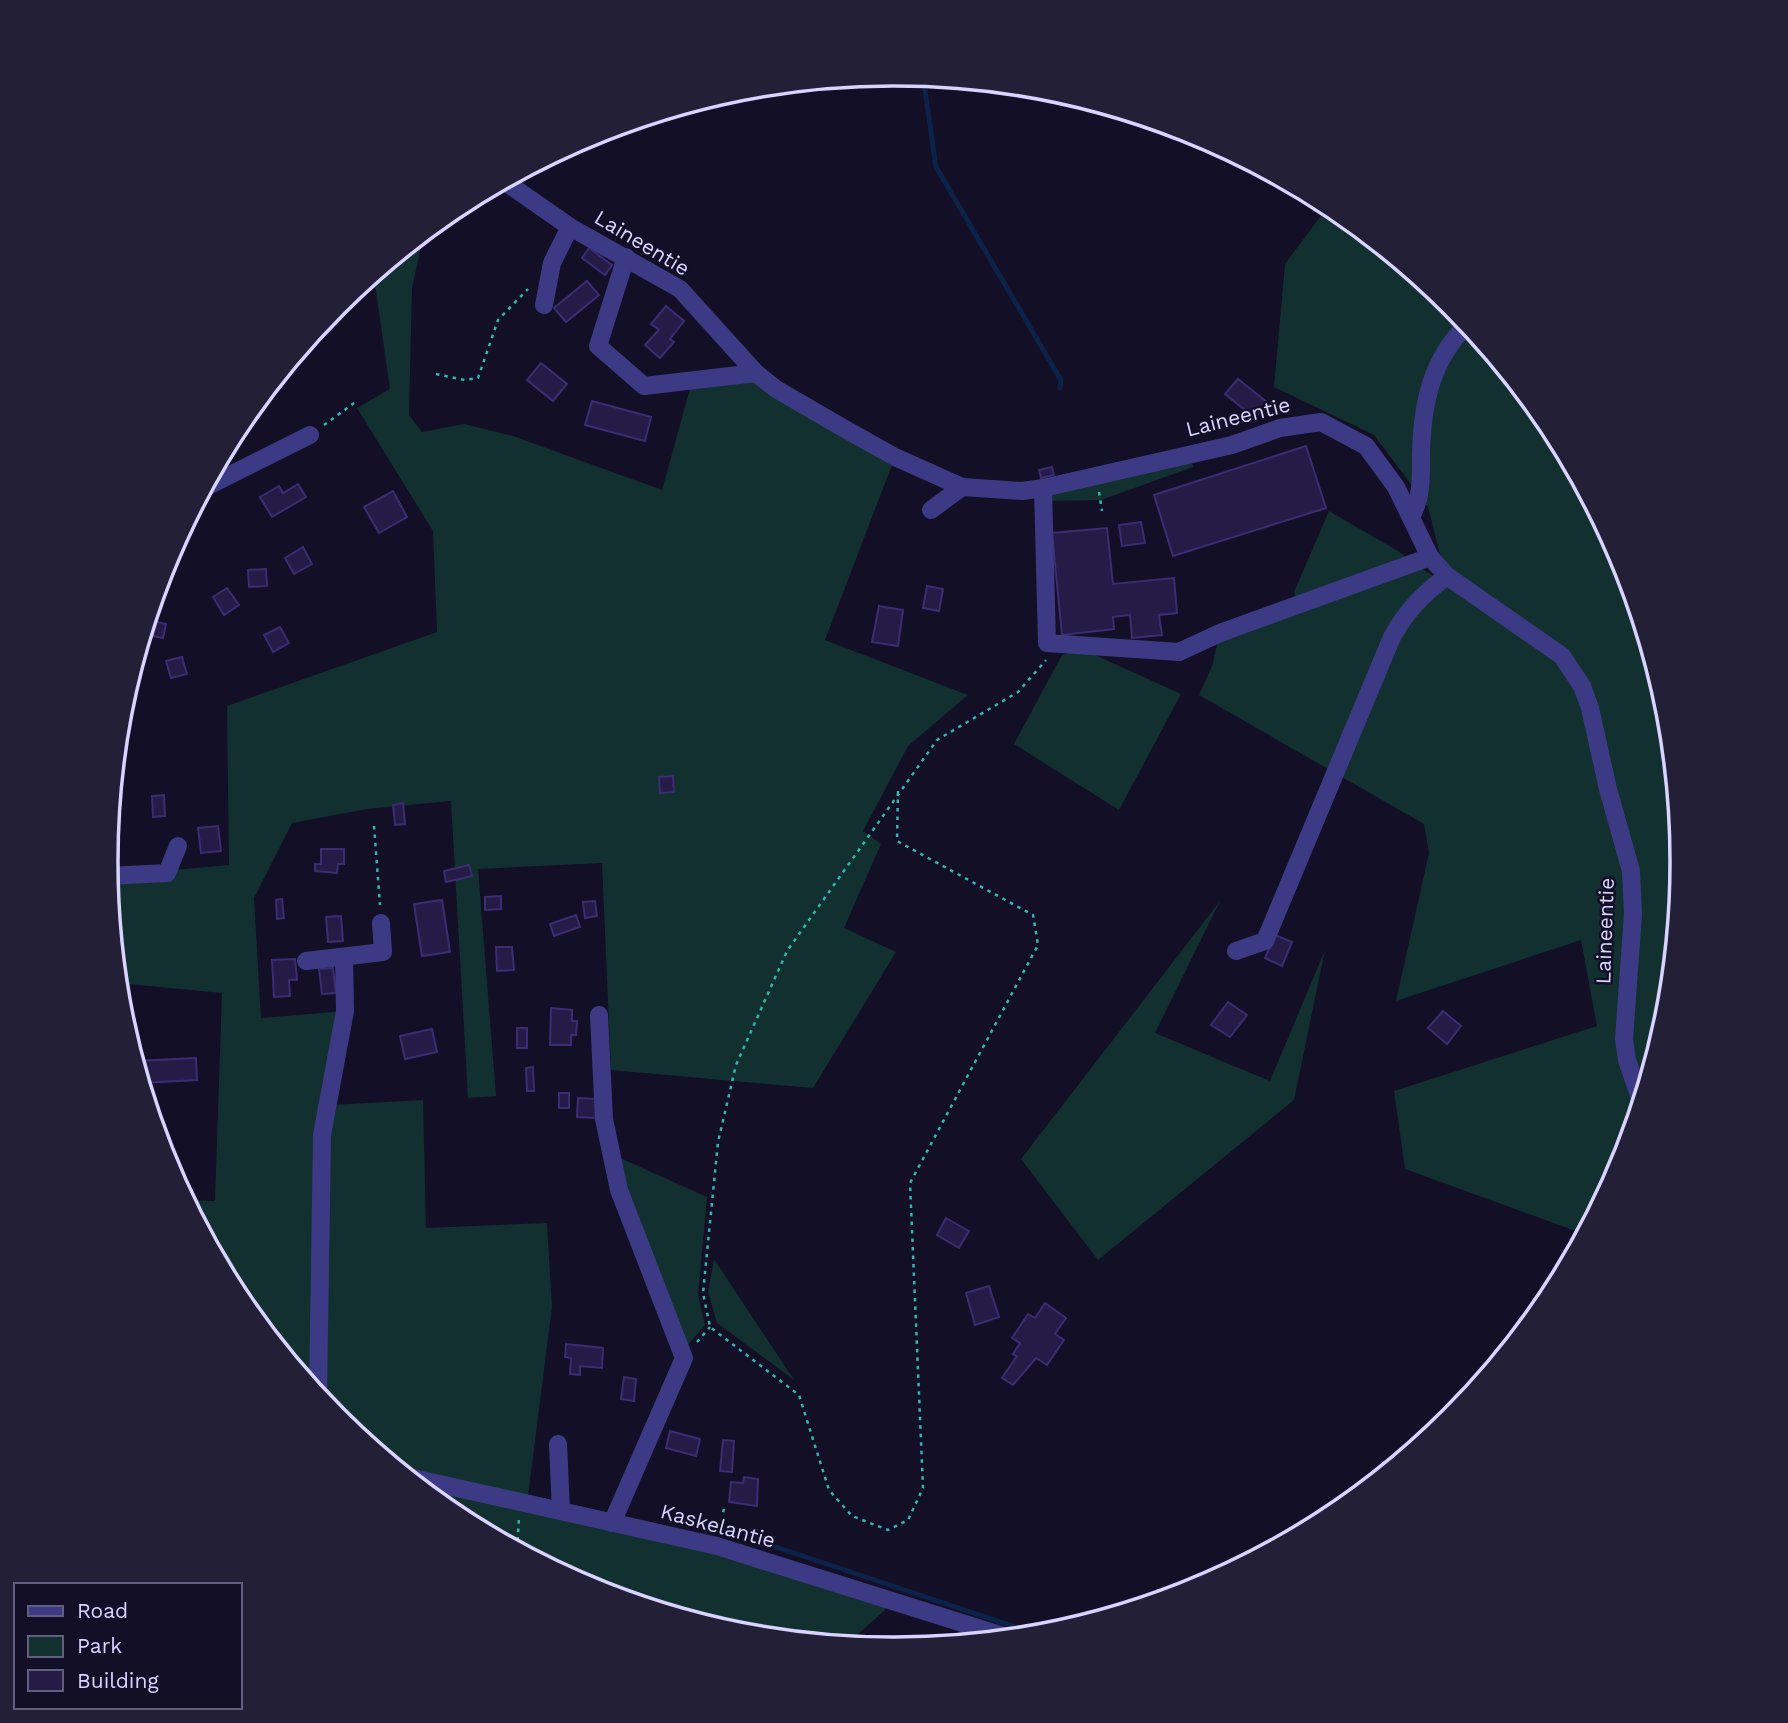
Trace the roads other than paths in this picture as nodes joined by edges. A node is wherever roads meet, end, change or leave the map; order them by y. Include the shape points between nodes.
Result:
1 (512, 187) edge
2 (570, 227) junction
3 (626, 257) junction
4 (544, 305) dead end
5 (1461, 332) edge
6 (757, 373) junction
7 (310, 435) road end
8 (218, 481) edge
9 (962, 487) junction
10 (1043, 488) junction
11 (931, 510) dead end
12 (1411, 517) junction
13 (1430, 557) junction
14 (1447, 576) junction
15 (178, 846) dead end
16 (119, 875) edge
17 (381, 923) road end
18 (1236, 951) dead end
19 (344, 957) junction
20 (306, 961) dead end
21 (599, 1015) dead end
22 (1636, 1086) edge
23 (318, 1381) edge
24 (558, 1444) dead end
25 (429, 1482) edge
26 (561, 1511) junction
27 (612, 1523) junction
28 (989, 1632) edge

1 - 2 street, Laineentie
2 - 3 street, Laineentie
2 - 4 street via 552,263
3 - 6 street, Laineentie via 680,289
3 - 6 street via 598,346 644,386
5 - 12 street via 1443,352 1430,383 1419,504
6 - 9 street, Laineentie via 776,389 895,457
7 - 8 street
9 - 10 street, Laineentie
9 - 11 street
10 - 12 street, Laineentie via 1233,445 1280,428 1321,422 1366,446
10 - 13 street via 1047,643 1179,652
12 - 13 street, Laineentie
13 - 14 street, Laineentie
14 - 18 street via 1417,599 1392,637 1265,941
14 - 22 street, Laineentie via 1562,656 1582,686 1631,872 1633,914 1624,1039
15 - 16 street via 167,873
17 - 19 street via 383,952
19 - 20 street
19 - 23 street via 345,1011 322,1135
21 - 27 street via 604,1119 619,1191 684,1358
24 - 26 street
25 - 26 street, Kaskelantie
26 - 27 street, Kaskelantie
27 - 28 street, Kaskelantie via 717,1546

